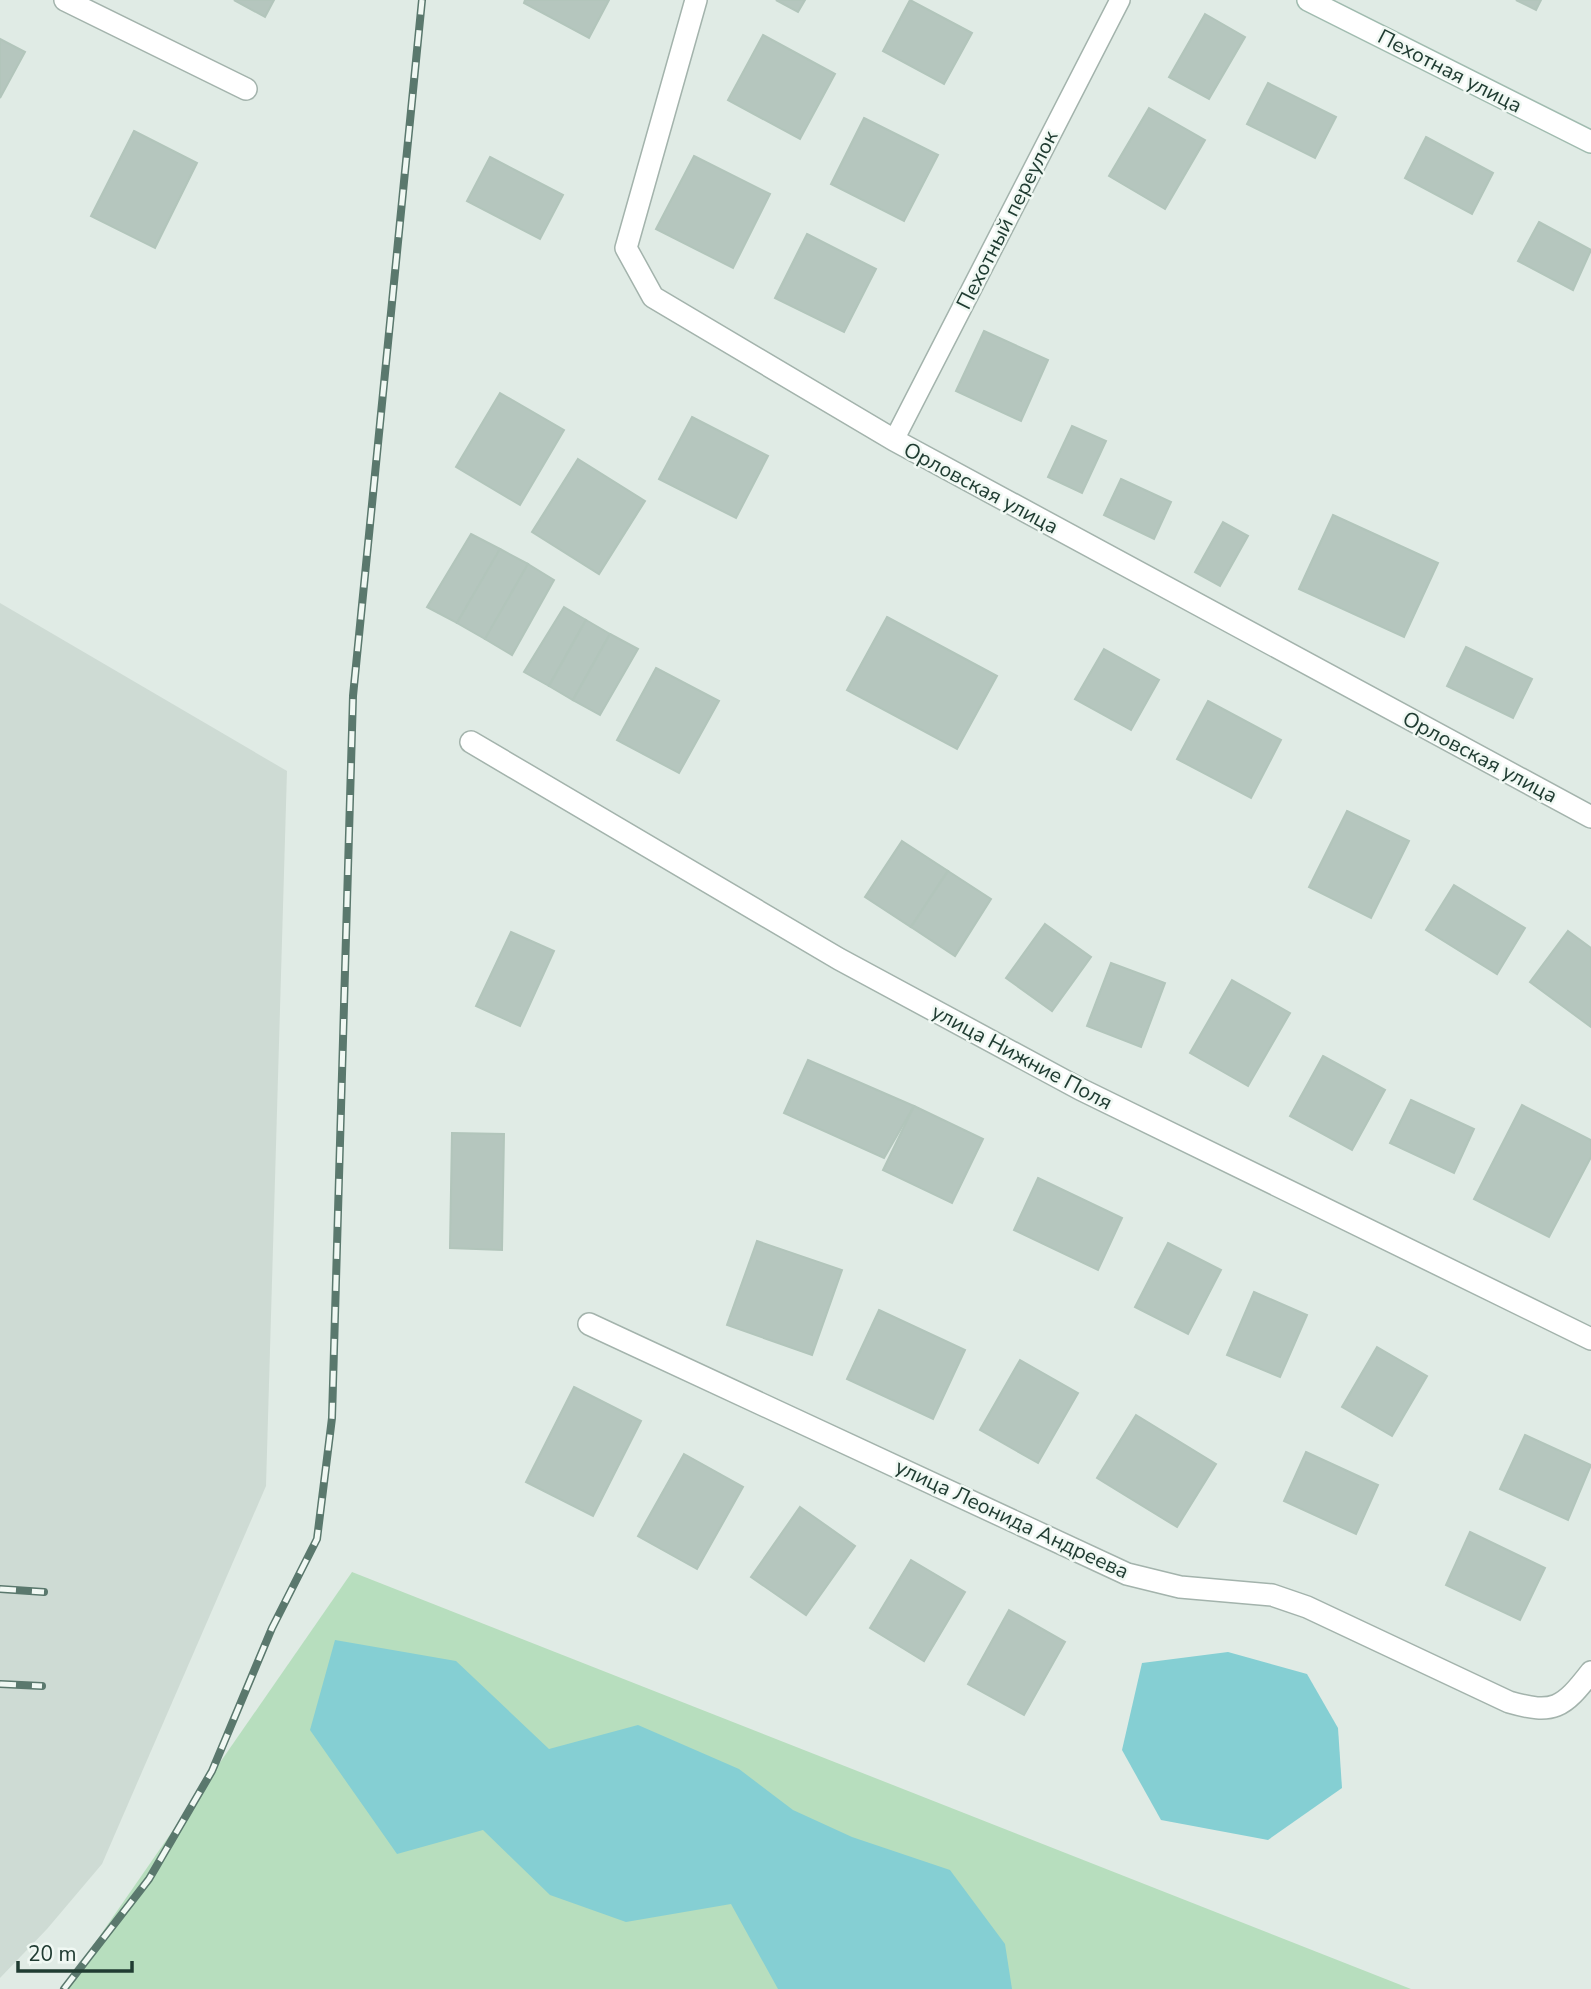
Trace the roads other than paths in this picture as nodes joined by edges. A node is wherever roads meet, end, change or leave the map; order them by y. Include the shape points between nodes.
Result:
1 (65, 0) edge
2 (696, 0) edge
3 (1120, 0) edge
4 (1308, 0) edge
5 (246, 89) dead end
6 (1591, 142) edge
7 (894, 440) junction
8 (471, 741) dead end
9 (1591, 817) edge
10 (589, 1324) dead end
11 (1591, 1339) edge
12 (1591, 1672) edge

1 - 5 street
2 - 7 street, Орловская улица via 626,247 653,297
3 - 7 lane, Пехотный переулок
4 - 6 street, Пехотная улица
7 - 9 street, Орловская улица
8 - 11 street, улица Нижние Поля via 839,959 1080,1089
10 - 12 street, улица Леонида Андреева via 1127,1574 1180,1587 1272,1595 1509,1702 1539,1711 1570,1700

